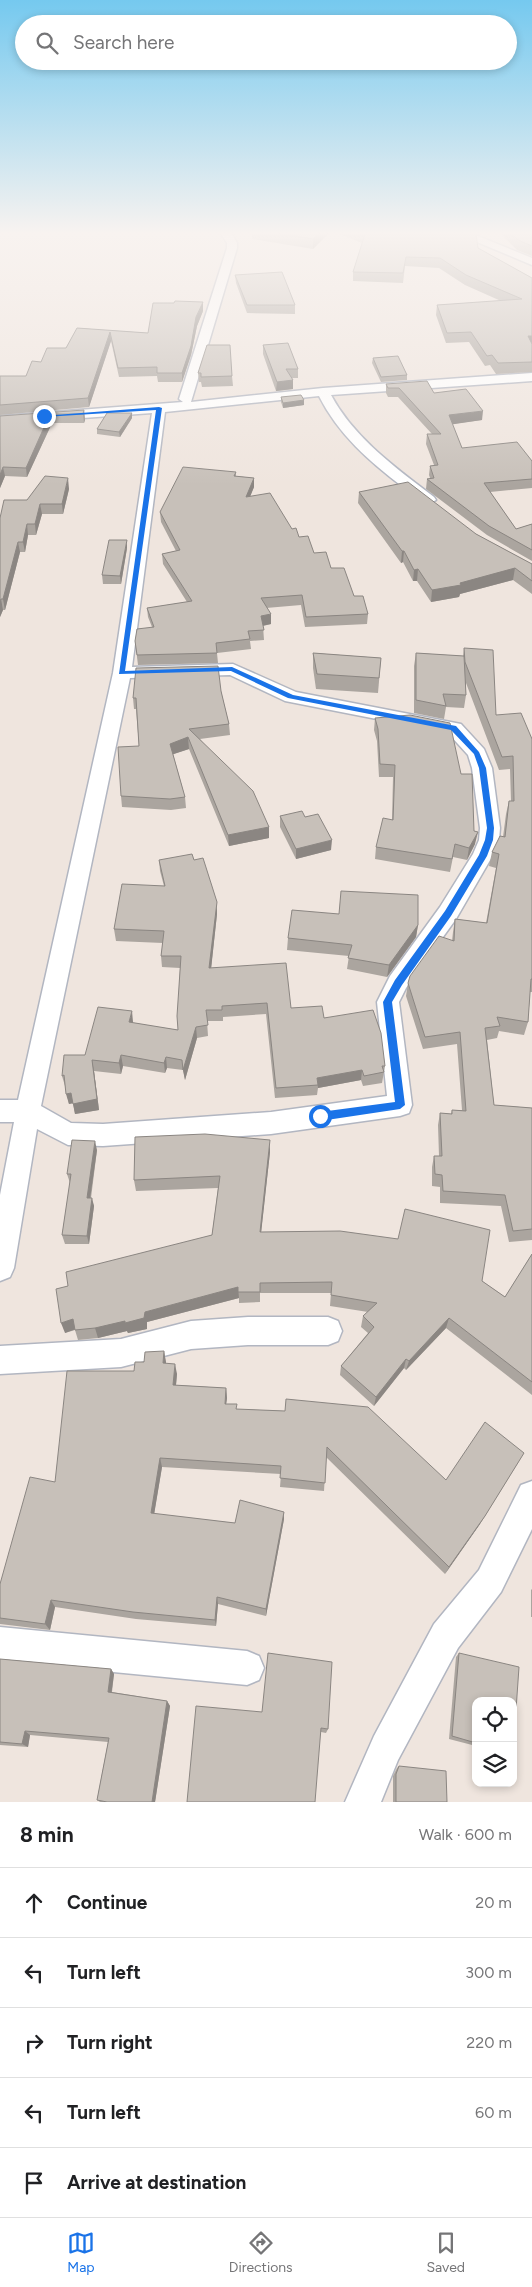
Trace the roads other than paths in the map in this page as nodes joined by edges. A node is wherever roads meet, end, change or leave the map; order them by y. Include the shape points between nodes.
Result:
1 (211, 316) edge
2 (532, 375) edge
3 (323, 392) junction
4 (186, 399) junction
5 (159, 408) junction
6 (0, 412) edge
7 (44, 412) junction
8 (0, 420) edge
9 (444, 512) edge
10 (122, 673) junction
11 (0, 1111) edge
12 (28, 1111) junction
13 (0, 1268) edge
14 (328, 1331) dead end
15 (0, 1360) edge
16 (532, 1496) edge
17 (0, 1644) edge
18 (247, 1668) dead end
19 (363, 1802) edge

1 - 4 street
2 - 3 street
2 - 4 street
3 - 5 street
3 - 9 street via 329,408 369,452
4 - 7 street
5 - 7 street
5 - 10 street
6 - 7 street
7 - 8 street
10 - 12 street
10 - 12 street via 232,669 291,697 454,728 477,753 482,768 489,840 483,856 438,929 398,982 388,1002 400,1105 271,1124 102,1135 68,1134
11 - 12 street
12 - 13 street
14 - 15 street via 190,1335 121,1353
16 - 19 street via 490,1581 446,1636 386,1748
17 - 18 street

